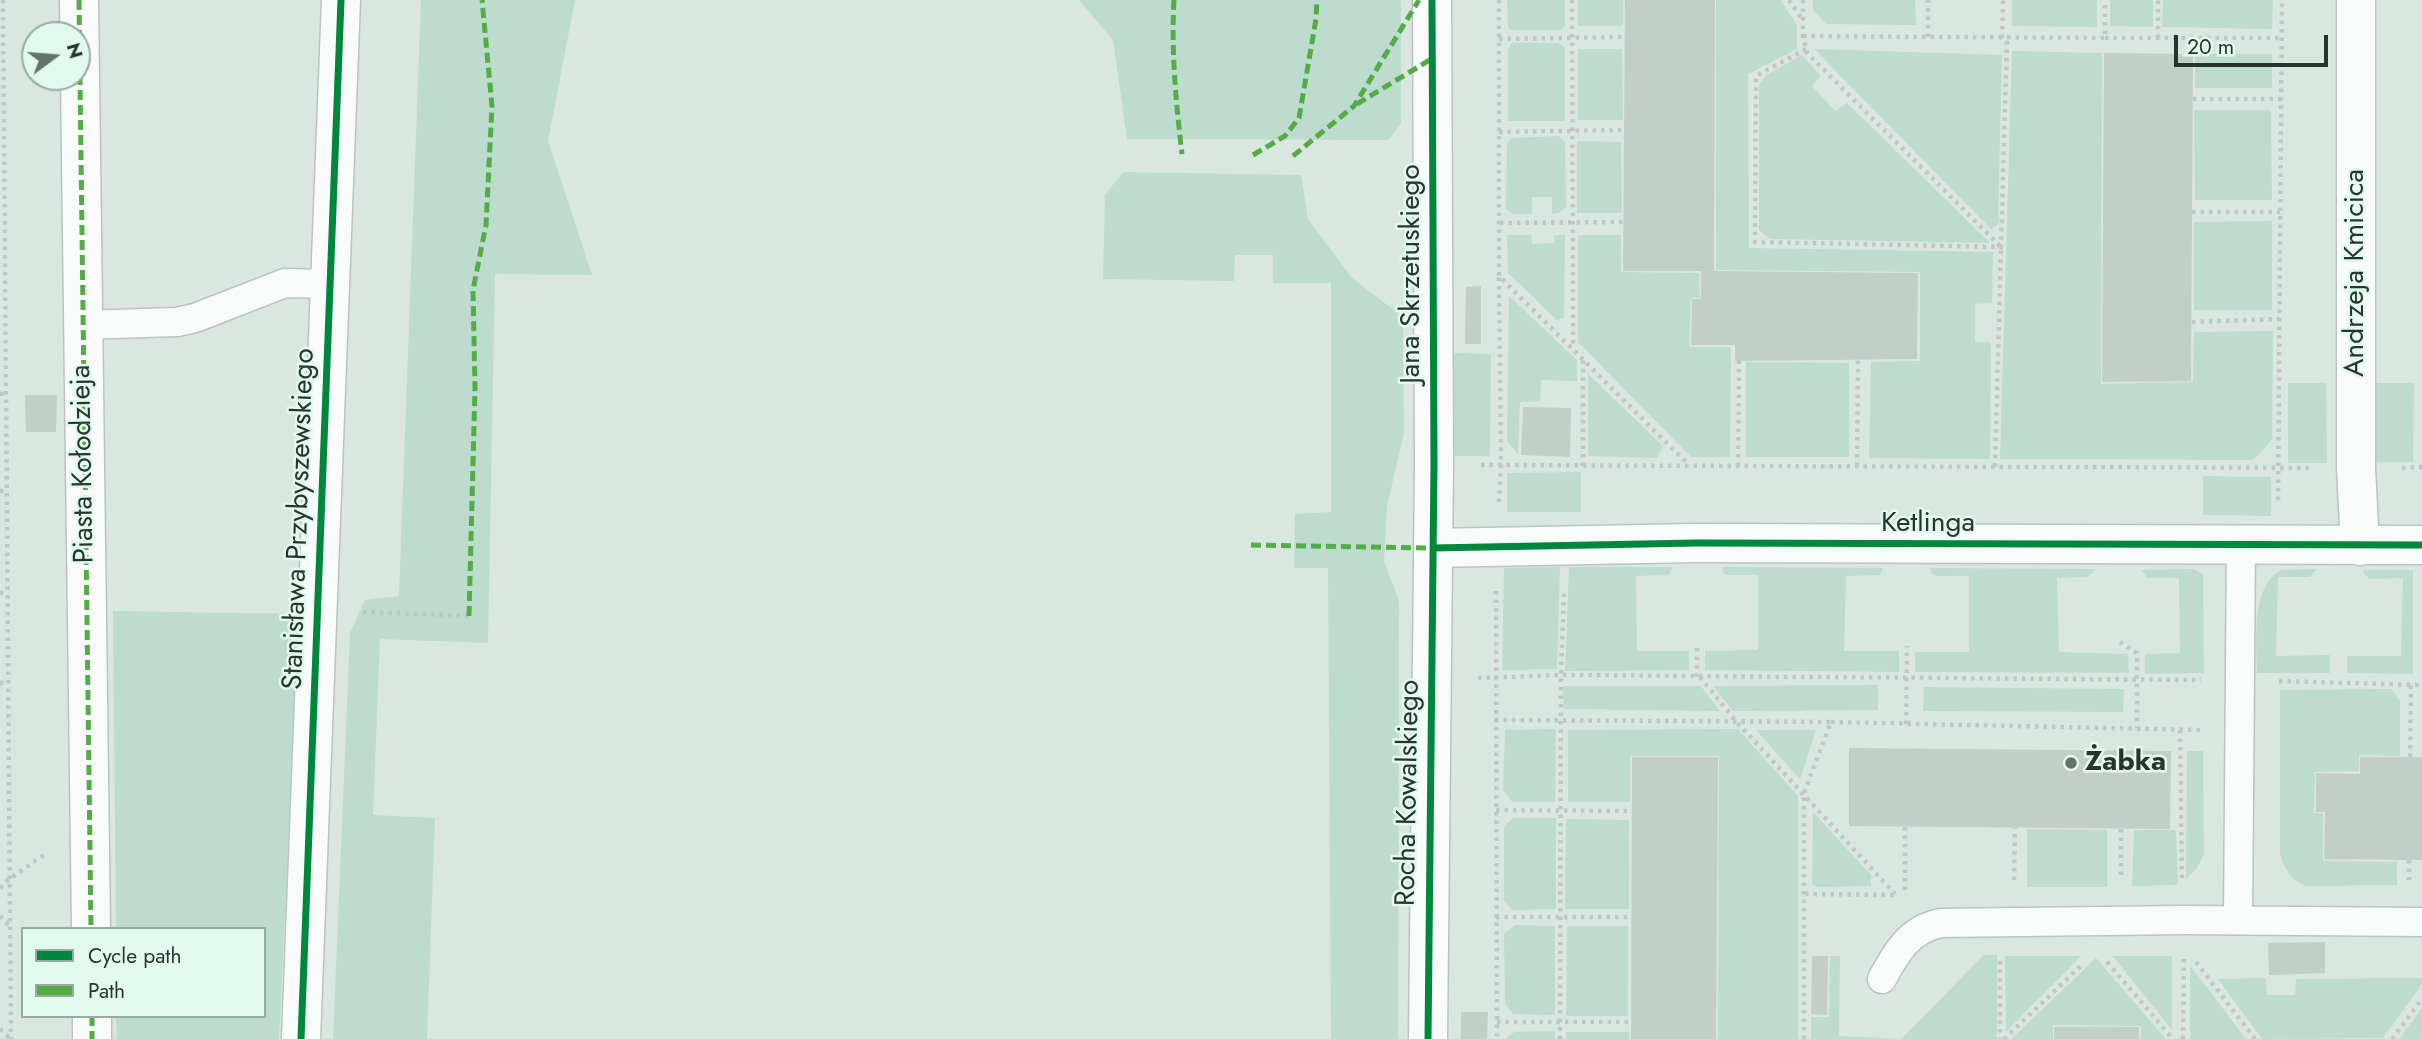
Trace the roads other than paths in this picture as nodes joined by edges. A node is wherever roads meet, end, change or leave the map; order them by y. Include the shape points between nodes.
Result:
1 (79, 0) edge
2 (341, 0) edge
3 (1432, 0) edge
4 (2356, 0) edge
5 (330, 284) junction
6 (82, 325) junction
7 (2241, 544) junction
8 (2422, 545) edge
9 (2360, 546) junction
10 (1433, 548) junction
11 (2238, 920) junction
12 (2422, 922) edge
13 (91, 927) edge
14 (1882, 979) dead end
15 (92, 1018) edge
16 (92, 1039) edge
17 (301, 1039) edge
18 (1428, 1039) edge

1 - 6 street, Piasta Kołodzieja
2 - 5 street, Stanisława Przybyszewskiego
3 - 10 street, Jana Skrzetuskiego
4 - 9 street, Andrzeja Kmicica
5 - 6 lane via 285,283 177,322
5 - 17 street, Stanisława Przybyszewskiego
6 - 13 street, Piasta Kołodzieja
7 - 9 street, Ketlinga
7 - 10 street, Ketlinga via 1696,543
7 - 11 lane
8 - 9 street, Ketlinga
10 - 18 street, Rocha Kowalskiego
11 - 12 lane
11 - 14 lane via 1928,925 1905,942
15 - 16 street

